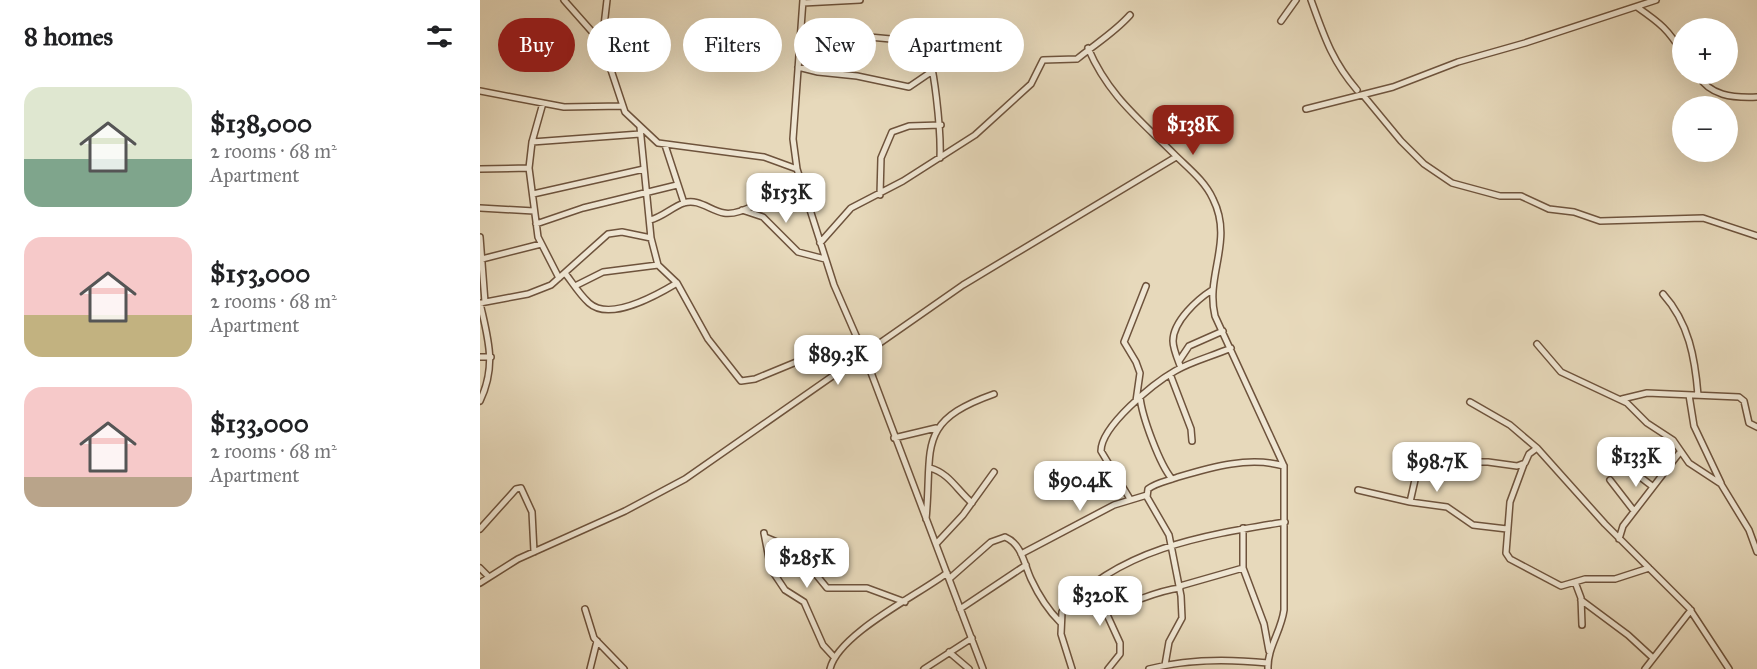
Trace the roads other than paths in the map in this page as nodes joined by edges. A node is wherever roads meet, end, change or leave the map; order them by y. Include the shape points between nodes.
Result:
1 (564, 0) edge
2 (607, 0) edge
3 (860, 0) edge
4 (1296, 0) edge
5 (1311, 0) edge
6 (1656, 0) edge
7 (803, 1) edge
8 (1637, 7) junction
9 (1130, 15) dead end
10 (605, 18) edge
11 (802, 18) edge
12 (1281, 21) dead end
13 (587, 25) edge
14 (1672, 37) edge
15 (1088, 48) junction
16 (612, 72) edge
17 (798, 72) edge
18 (826, 72) edge
19 (931, 72) joint
20 (1704, 84) edge
21 (480, 91) edge
22 (1360, 92) junction
23 (1757, 97) edge
24 (543, 104) junction
25 (623, 106) junction
26 (1306, 109) dead end
27 (941, 125) junction
28 (640, 127) junction
29 (640, 134) junction
30 (532, 142) junction
31 (665, 145) junction
32 (1176, 157) junction
33 (940, 158) junction
34 (529, 168) junction
35 (480, 169) edge
36 (796, 169) junction
37 (644, 170) junction
38 (799, 177) junction
39 (677, 185) junction
40 (533, 194) junction
41 (646, 194) junction
42 (880, 195) junction
43 (684, 203) junction
44 (480, 208) edge
45 (742, 210) junction
46 (534, 211) junction
47 (650, 220) junction
48 (536, 224) junction
49 (1757, 236) edge
50 (480, 237) edge
51 (651, 238) junction
52 (820, 243) junction
53 (541, 244) junction
54 (481, 259) edge
55 (825, 259) junction
56 (658, 265) junction
57 (565, 273) junction
58 (559, 278) junction
59 (677, 283) junction
60 (575, 286) junction
61 (1146, 286) dead end
62 (1212, 290) junction
63 (1663, 294) dead end
64 (482, 303) edge
65 (1223, 331) junction
66 (857, 337) junction
67 (1537, 344) dead end
68 (1231, 348) junction
69 (864, 354) junction
70 (480, 357) edge
71 (491, 357) junction
72 (1180, 365) junction
73 (1170, 374) junction
74 (994, 393) dead end
75 (1689, 395) junction
76 (1698, 395) junction
77 (1138, 399) junction
78 (1622, 399) junction
79 (480, 401) edge
80 (1470, 402) dead end
81 (1757, 427) edge
82 (936, 428) junction
83 (894, 438) junction
84 (1192, 441) dead end
85 (1537, 448) junction
86 (1680, 452) junction
87 (1609, 453) dead end
88 (1524, 464) junction
89 (1284, 466) junction
90 (930, 468) junction
91 (994, 472) dead end
92 (1173, 479) junction
93 (1610, 480) dead end
94 (1721, 484) junction
95 (1652, 486) junction
96 (1358, 490) dead end
97 (1147, 495) junction
98 (1130, 499) junction
99 (1410, 502) junction
100 (972, 503) junction
101 (1634, 511) junction
102 (926, 520) junction
103 (1285, 522) junction
104 (1243, 528) junction
105 (1507, 529) junction
106 (480, 530) edge
107 (1619, 538) junction
108 (936, 544) junction
109 (1172, 545) junction
110 (534, 552) junction
111 (1757, 552) edge
112 (1021, 554) junction
113 (1026, 565) junction
114 (480, 568) edge
115 (1243, 568) junction
116 (1649, 568) junction
117 (488, 576) junction
118 (948, 576) junction
119 (1575, 582) junction
120 (480, 583) edge
121 (1093, 584) junction
122 (1180, 587) junction
123 (1581, 600) junction
124 (905, 602) junction
125 (585, 609) dead end
126 (960, 609) junction
127 (1105, 609) junction
128 (1691, 610) junction
129 (1060, 622) junction
130 (1582, 625) dead end
131 (972, 638) junction
132 (597, 641) junction
133 (948, 652) junction
134 (1269, 652) junction
135 (834, 657) junction
136 (1653, 658) junction
137 (1165, 665) junction
138 (1268, 666) edge
139 (590, 669) edge
140 (624, 669) edge
141 (830, 669) edge
142 (924, 669) edge
143 (969, 669) edge
144 (982, 669) edge
145 (1072, 669) edge
146 (1108, 669) edge
147 (1149, 669) edge
148 (1645, 669) edge
149 (1729, 669) edge

1 - 13 street
2 - 10 street
3 - 7 street
4 - 12 street
5 - 22 street via 1326,45
6 - 8 street
7 - 11 street
8 - 14 street
8 - 22 street via 1458,62 1393,87
9 - 15 street via 1112,35
15 - 32 street via 1102,79
15 - 33 street via 1077,59 1043,60 1030,84 975,135
16 - 25 street
17 - 36 street via 793,139
18 - 19 street via 909,87
19 - 27 street
20 - 23 street via 1715,92
21 - 24 street
22 - 26 street
22 - 49 street via 1424,164 1452,183 1500,196 1521,196 1549,209 1600,221 1703,218
24 - 25 street
24 - 30 street
25 - 28 street
27 - 33 street
27 - 42 street via 900,128 888,136 879,168
28 - 29 street
28 - 31 street
29 - 30 street
29 - 37 street
30 - 34 street
31 - 36 street via 764,156
31 - 39 street
32 - 62 street via 1200,180 1214,201 1222,246
32 - 69 street via 995,265
33 - 42 street
34 - 35 street
34 - 40 street
36 - 38 street
37 - 40 street
37 - 41 street
38 - 45 street
38 - 52 street
39 - 41 street
39 - 43 street
40 - 46 street
41 - 47 street
41 - 48 street via 583,208
42 - 52 street via 851,208
43 - 45 street via 697,203 723,213
43 - 47 street
44 - 46 street
45 - 55 street via 763,217 798,252
46 - 48 street
47 - 51 street
48 - 53 street
50 - 54 street
51 - 56 street
51 - 57 street via 622,232 608,234
52 - 55 street
53 - 54 street
53 - 58 street
54 - 64 street
55 - 66 street
56 - 59 street
56 - 60 street via 603,272
57 - 58 street
57 - 60 street
58 - 64 street via 541,291
59 - 60 street via 645,301 603,309 589,303
59 - 66 street via 708,339 741,381 755,379
61 - 77 street via 1124,342 1140,374
62 - 65 street via 1215,316
62 - 72 street via 1202,296 1178,326 1173,341
63 - 76 street via 1678,312 1691,345
64 - 71 street
65 - 68 street
65 - 72 street via 1189,346
66 - 69 street
67 - 78 street via 1561,372
68 - 72 street
68 - 89 street
69 - 83 street
69 - 110 street via 685,479
70 - 71 street
71 - 79 street
72 - 73 street
73 - 77 street
73 - 84 street
74 - 82 street via 956,411
75 - 76 street
75 - 78 street via 1647,393
75 - 94 street via 1694,426
76 - 81 street via 1742,397 1749,423
77 - 92 street via 1164,468
77 - 98 street via 1104,439 1101,449
78 - 86 street via 1653,428 1673,440
80 - 85 street via 1510,425
82 - 83 street
82 - 90 street
83 - 102 street
85 - 88 street
85 - 107 street
86 - 94 street via 1689,463
86 - 95 street
87 - 95 street
88 - 99 street via 1423,462
88 - 105 street via 1510,502
89 - 92 street via 1250,462 1214,466
89 - 103 street
90 - 100 street via 944,473
90 - 102 street
91 - 100 street
92 - 97 street via 1152,486
93 - 101 street
94 - 111 street via 1749,530
95 - 101 street
96 - 99 street
97 - 98 street
97 - 109 street
98 - 112 street
99 - 105 street via 1447,507 1473,525
100 - 108 street
101 - 107 street
102 - 108 street
103 - 104 street
103 - 134 street via 1284,610
104 - 109 street
104 - 115 street
105 - 119 street via 1506,553 1510,559 1561,586
106 - 110 street via 521,488 532,512
107 - 116 street
108 - 118 street
109 - 121 street via 1125,563
109 - 122 street
110 - 117 street
112 - 113 street
112 - 118 street via 1014,542 998,537
113 - 126 street
113 - 129 street via 1046,606
114 - 117 street
115 - 122 street
115 - 134 street via 1264,624
116 - 119 street via 1615,579
116 - 128 street
117 - 120 street
118 - 124 street
118 - 126 street
119 - 123 street
121 - 127 street
121 - 129 street via 1062,612
122 - 127 street
122 - 137 street via 1182,618 1169,642
123 - 130 street
123 - 136 street via 1628,634
124 - 135 street via 873,622
124 - 135 street via 867,588 827,588 796,550 764,535 766,555 775,575 788,594 804,602 823,645
125 - 132 street
126 - 131 street
127 - 146 street via 1120,648
128 - 136 street
128 - 149 street
129 - 145 street
131 - 133 street
131 - 144 street
132 - 139 street
132 - 140 street
133 - 142 street
133 - 143 street
134 - 138 street
135 - 141 street
136 - 148 street
137 - 138 street via 1239,660
137 - 147 street

